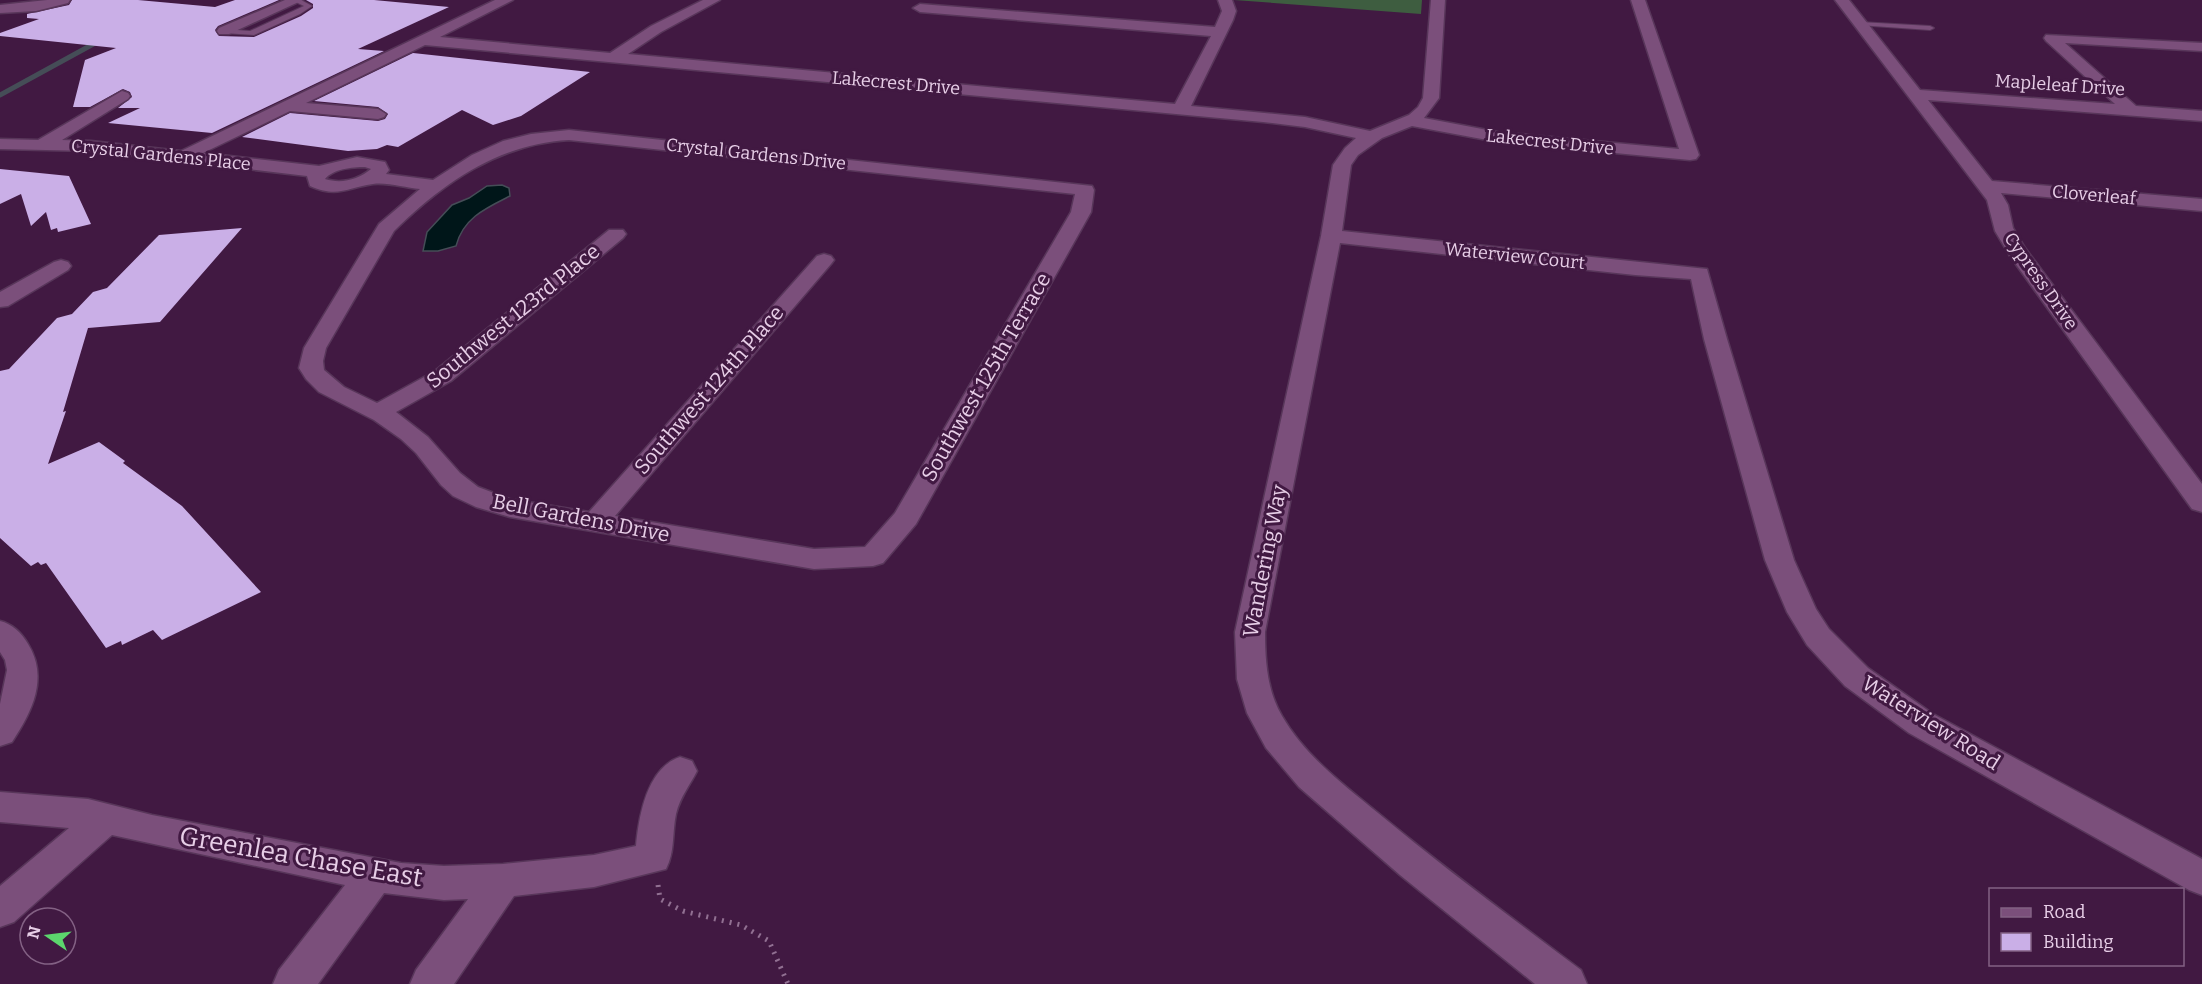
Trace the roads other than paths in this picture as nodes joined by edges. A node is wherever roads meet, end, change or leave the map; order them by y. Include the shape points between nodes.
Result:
1 (63, 0) edge
2 (296, 0) edge
3 (506, 0) edge
4 (713, 0) edge
5 (1226, 0) edge
6 (1438, 0) edge
7 (1638, 0) edge
8 (1842, 0) edge
9 (920, 8) dead end
10 (0, 9) edge
11 (1860, 24) junction
12 (1930, 28) dead end
13 (224, 31) dead end
14 (1220, 32) junction
15 (422, 40) junction
16 (2202, 47) edge
17 (614, 57) junction
18 (1914, 93) junction
19 (122, 96) dead end
20 (286, 106) junction
21 (1181, 109) junction
22 (2131, 110) junction
23 (378, 114) dead end
24 (2202, 116) edge
25 (1411, 121) junction
26 (1369, 136) junction
27 (0, 144) edge
28 (41, 145) junction
29 (184, 156) junction
30 (438, 186) junction
31 (1986, 186) junction
32 (1085, 190) joint
33 (2202, 205) edge
34 (616, 234) dead end
35 (1331, 236) junction
36 (824, 260) dead end
37 (62, 266) dead end
38 (1700, 273) joint
39 (0, 302) edge
40 (378, 412) junction
41 (2202, 503) edge
42 (595, 523) junction
43 (873, 556) joint
44 (0, 632) edge
45 (0, 733) edge
46 (680, 771) dead end
47 (0, 807) edge
48 (106, 818) junction
49 (376, 875) junction
50 (2202, 878) edge
51 (503, 881) junction
52 (0, 910) edge
53 (293, 984) edge
54 (430, 984) edge
55 (1567, 984) edge

1 - 10 street via 36,7
2 - 13 street
3 - 15 street
4 - 17 street via 656,29
5 - 14 street via 1229,11
6 - 25 street via 1431,98 1422,114
7 - 25 street, Lakecrest Drive via 1690,155 1498,137
8 - 11 street, Cypress Drive
9 - 14 street
11 - 12 lane
11 - 18 street, Cypress Drive
14 - 21 street
15 - 17 street, Lakecrest Drive
15 - 20 street
16 - 22 street via 2051,38
17 - 21 street, Lakecrest Drive
18 - 22 street, Mapleleaf Drive
18 - 31 street, Cypress Drive
19 - 28 street
20 - 23 street
20 - 29 street
21 - 26 street, Lakecrest Drive via 1284,119
22 - 24 street, Mapleleaf Drive
25 - 26 street
26 - 35 street, Wandering Way via 1347,154 1342,165
27 - 28 street, Crystal Gardens Place
28 - 29 street, Crystal Gardens Place
29 - 30 street, Crystal Gardens Place via 321,172 316,182 332,187 371,178
30 - 32 street, Crystal Gardens Drive via 496,150 538,137 569,135
30 - 40 street, Bell Gardens Drive via 386,228 315,348 310,365 329,388
31 - 33 street, Cloverleaf
31 - 41 street, Cypress Drive via 2000,207 2002,225 2017,252
32 - 43 street, Southwest 125th Terrace via 1081,212 906,518
34 - 40 street, Southwest 123rd Place via 443,376
35 - 38 street, Waterview Court
35 - 55 street, Wandering Way via 1250,632 1252,680 1259,704 1287,751 1331,795
36 - 42 street, Southwest 124th Place
37 - 39 street
38 - 50 street, Waterview Road via 1782,571 1806,620 1830,651 1868,686 1949,740
40 - 42 street, Bell Gardens Drive via 420,443 463,490 510,508
42 - 43 street, Bell Gardens Drive via 814,559
44 - 45 street via 17,651 23,669 20,696
46 - 51 street, Greenlea Chase East via 664,792 653,858 594,871
47 - 48 street, Greenlea Chase East
48 - 49 street, Greenlea Chase East
48 - 52 street
49 - 51 street, Greenlea Chase East via 444,883
49 - 53 street
51 - 54 street

